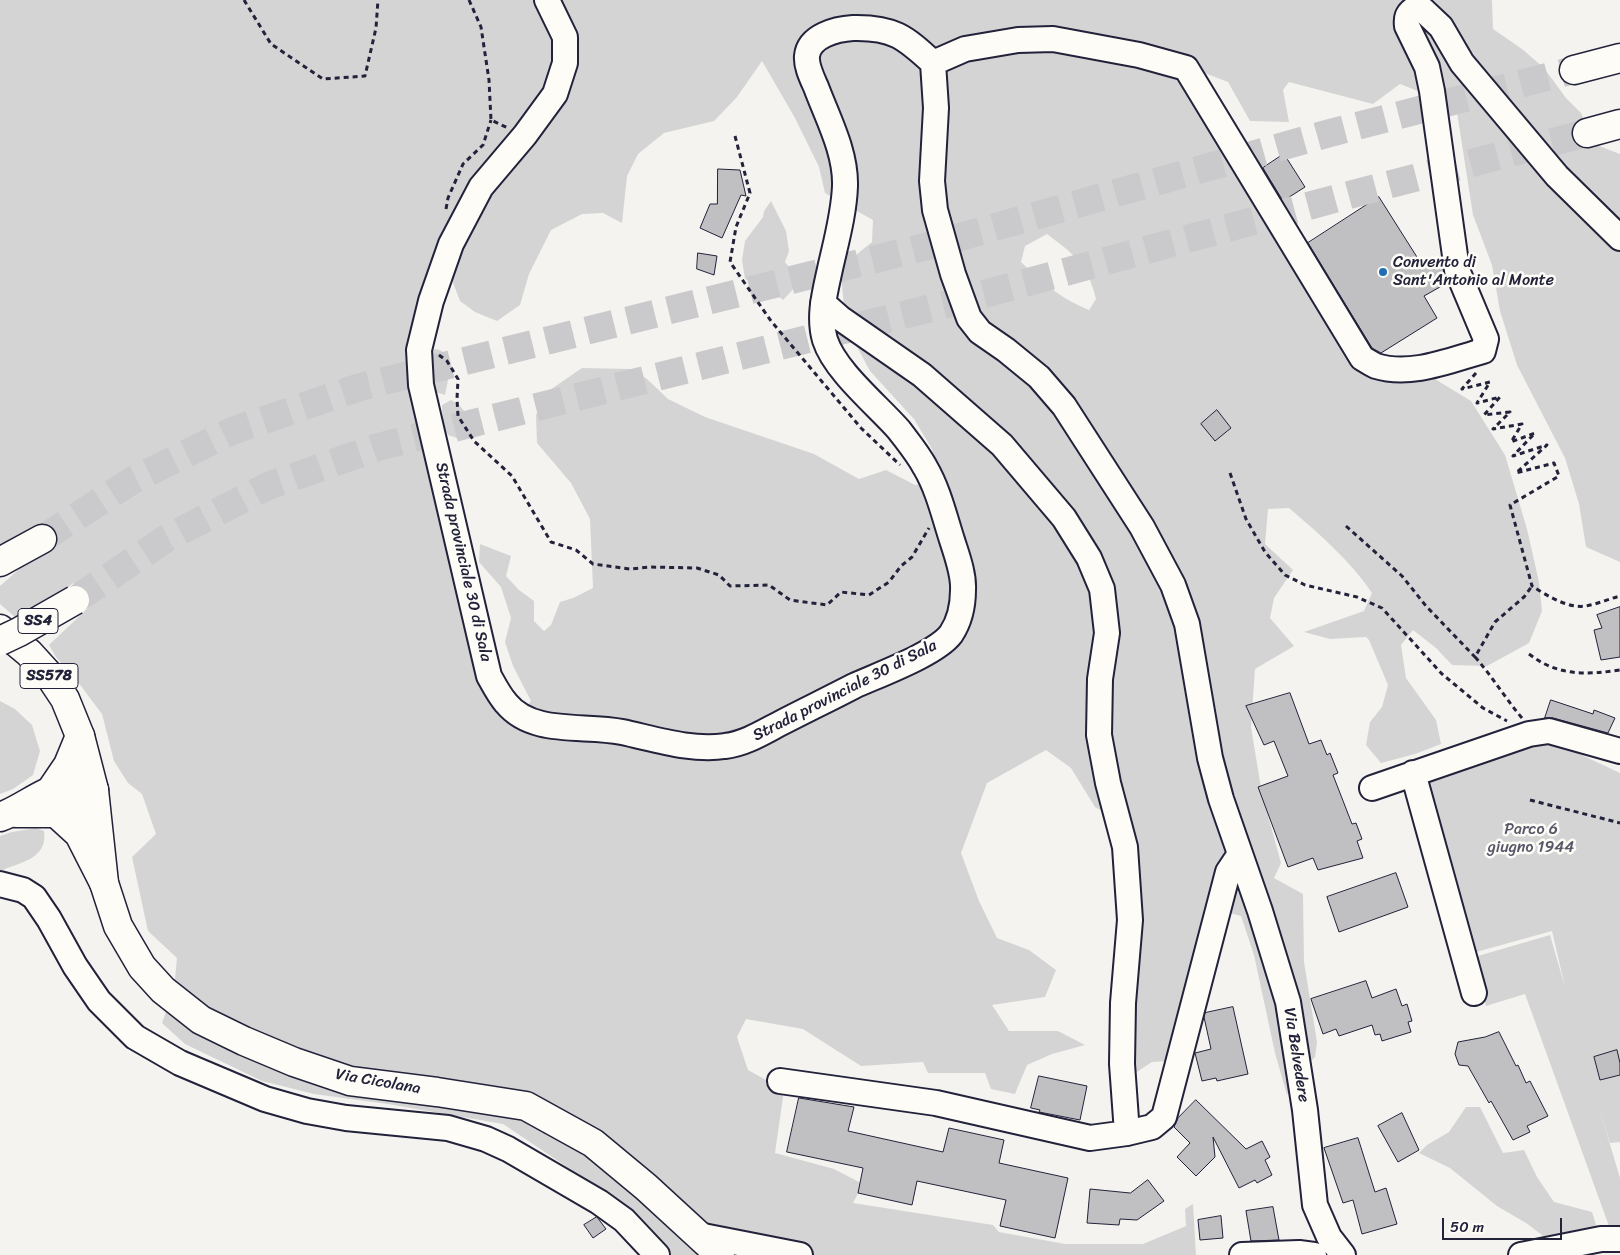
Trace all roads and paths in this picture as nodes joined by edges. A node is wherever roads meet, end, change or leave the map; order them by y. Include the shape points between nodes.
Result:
1 (244, 0) edge
2 (378, 0) edge
3 (469, 0) edge
4 (547, 0) edge
5 (1620, 58) edge
6 (933, 63) junction
7 (1574, 70) tunnel mouth
8 (1620, 124) edge
9 (1587, 133) tunnel mouth
10 (525, 135) junction
11 (1620, 238) edge
12 (823, 303) junction
13 (424, 330) junction
14 (1472, 354) junction
15 (1230, 473) dead end
16 (941, 506) junction
17 (1346, 526) dead end
18 (42, 539) tunnel mouth
19 (0, 562) edge
20 (1532, 586) junction
21 (1620, 596) edge
22 (75, 600) tunnel mouth
23 (0, 629) edge
24 (0, 641) edge
25 (1529, 654) dead end
26 (1475, 657) junction
27 (1620, 670) edge
28 (1539, 732) junction
29 (80, 736) junction
30 (1620, 751) edge
31 (1413, 774) junction
32 (1372, 788) dead end
33 (94, 790) junction
34 (1530, 800) dead end
35 (53, 803) junction
36 (6, 815) edge
37 (1620, 823) edge
38 (1240, 854) junction
39 (104, 883) junction
40 (0, 884) edge
41 (1474, 993) dead end
42 (780, 1081) dead end
43 (1127, 1133) junction
44 (698, 1235) junction
45 (1620, 1239) edge
46 (1592, 1242) junction
47 (1620, 1249) edge
48 (1534, 1254) edge
49 (657, 1255) edge
50 (720, 1255) edge
51 (800, 1255) edge
52 (1242, 1255) edge
53 (1314, 1255) edge
54 (1343, 1255) edge

1 - 2 path via 271,44 322,79 365,76 376,28
3 - 10 path via 480,27 489,80 491,120
4 - 10 street, Strada provinciale 30 di Sala via 565,37 565,63 555,94
5 - 7 main road
6 - 12 street, Strada provinciale 30 di Sala via 896,34 873,28 843,29 822,36 811,45 807,56 809,70 838,144 845,175 844,209
6 - 14 street via 965,50 1018,40 1052,39 1139,55 1186,68 1362,358 1376,366 1401,369 1420,368
6 - 38 street via 936,108 932,181 935,210 969,318 980,332 1039,377 1064,406 1142,527 1173,586 1187,624 1210,758
8 - 9 main road
10 - 13 street, Strada provinciale 30 di Sala via 481,187 451,244
11 - 14 street via 1557,176 1462,63 1441,27 1423,10 1414,9 1406,19 1407,26 1427,67 1432,91 1457,270 1486,339 1483,351
12 - 16 street, Strada provinciale 30 di Sala via 825,339 832,353 842,369 914,450 935,487
12 - 43 street via 922,375 1002,445 1064,518 1089,558 1102,589 1107,633 1100,679 1099,735 1125,846 1130,920 1122,1064
13 - 16 path via 435,352 448,361 458,379 458,416 474,441 512,476 551,542 576,550 593,564 630,569 697,568 719,575 730,586 769,585 790,600 826,605 841,592 869,595 889,582 912,557
13 - 16 street, Strada provinciale 30 di Sala via 419,350 421,385 489,676 518,716 536,724 615,731 689,746 726,746 748,740 897,668 940,644 950,635 958,620 964,589
14 - 20 path via 1479,371 1462,389 1490,382 1477,403 1500,397 1484,415 1510,412 1493,429 1522,424 1511,442 1535,432 1513,456 1547,445 1516,472 1554,463 1559,476 1510,505
15 - 28 path via 1246,519 1265,552 1285,576 1305,585 1357,597 1382,608 1442,674 1483,708
17 - 26 path via 1402,576
18 - 19 main road
20 - 21 path via 1573,606
20 - 26 path via 1495,622
22 - 24 main road, SS4, bridge
23 - 29 main road, SS578 via 49,675 65,699
25 - 27 path via 1562,672
26 - 28 path via 1524,722
28 - 30 street
28 - 31 street
29 - 33 main road, SS578
29 - 35 main road
31 - 32 street
31 - 41 street
33 - 35 main road via 69,785
33 - 39 main road, Via Cicolana
34 - 37 path
35 - 36 main road
35 - 39 main road via 79,834
38 - 43 street via 1228,872 1164,1117 1152,1126
38 - 54 street, Via Belvedere via 1288,1002 1305,1110 1315,1205 1329,1237
39 - 44 main road, Via Cicolana via 118,926 142,967 163,990 201,1020 294,1062 350,1081 526,1106 592,1143
40 - 49 street via 23,890 34,897 99,1001 134,1037 180,1064 265,1099 307,1111 448,1128 486,1139 599,1202 624,1220
42 - 43 street via 936,1103 1090,1138
44 - 50 main road, Via Cicolana
44 - 51 street
45 - 46 street
46 - 47 street
46 - 48 street
52 - 53 street

